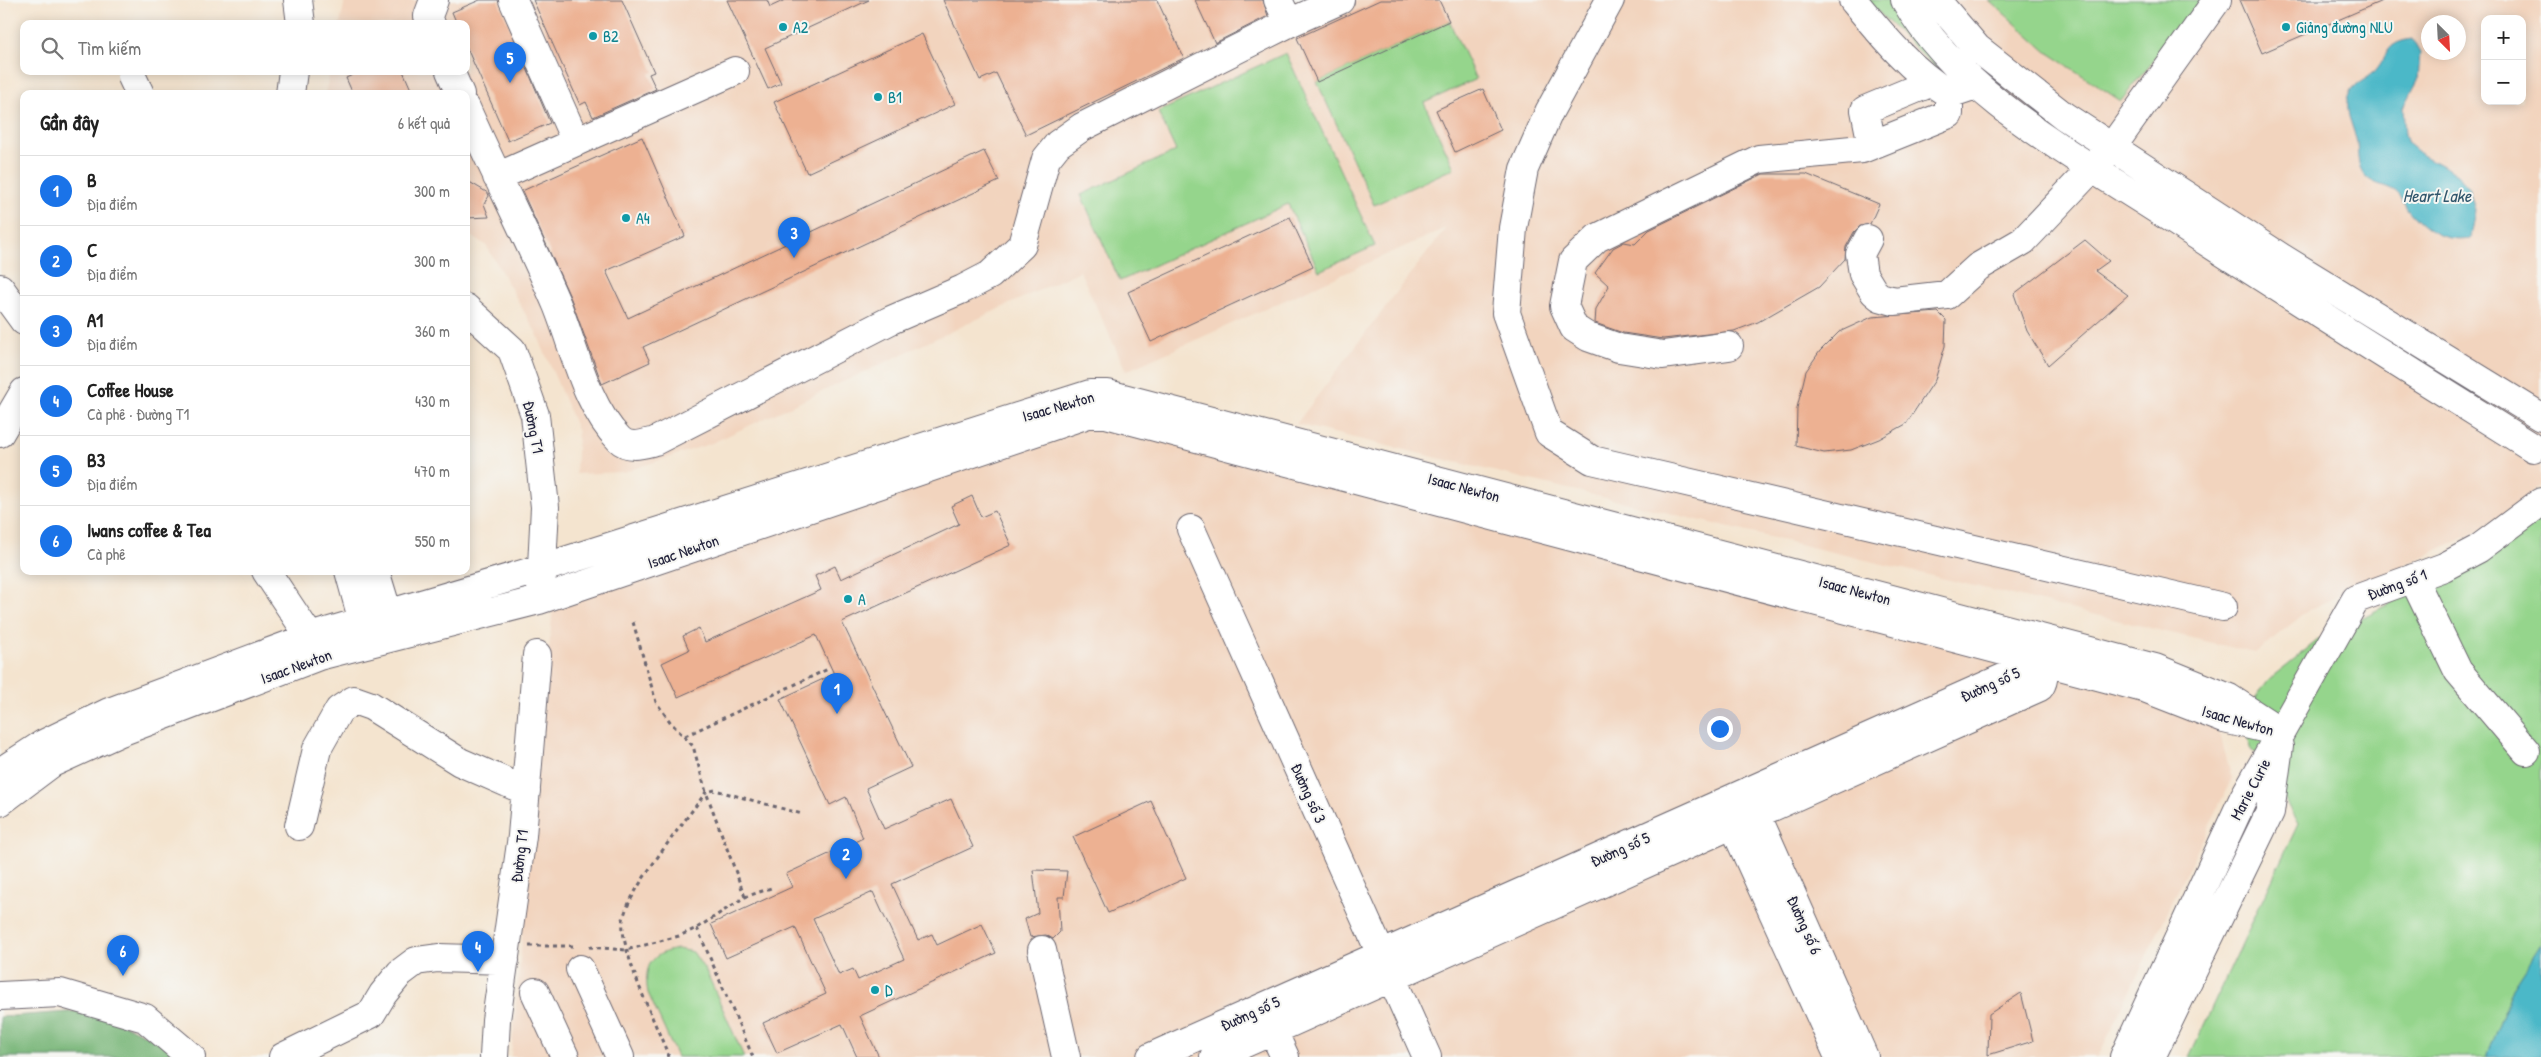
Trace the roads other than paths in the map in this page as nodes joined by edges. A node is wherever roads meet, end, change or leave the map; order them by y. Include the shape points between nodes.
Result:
1 (434, 0) edge
2 (513, 0) edge
3 (1340, 0) edge
4 (1610, 0) edge
5 (1853, 0) edge
6 (1904, 0) edge
7 (1936, 0) edge
8 (2217, 0) edge
9 (1284, 11) edge
10 (430, 20) edge
11 (735, 71) dead end
12 (292, 75) edge
13 (452, 75) edge
14 (1975, 84) junction
15 (1940, 88) junction
16 (291, 90) edge
17 (458, 90) edge
18 (470, 117) edge
19 (576, 142) junction
20 (1872, 145) junction
21 (2112, 148) junction
22 (2094, 168) junction
23 (496, 177) junction
24 (1868, 239) dead end
25 (0, 288) edge
26 (470, 312) edge
27 (20, 316) edge
28 (1728, 346) dead end
29 (20, 399) edge
30 (2541, 417) edge
31 (0, 433) edge
32 (2533, 448) dead end
33 (2541, 502) edge
34 (1191, 529) dead end
35 (543, 568) junction
36 (269, 575) edge
37 (351, 575) edge
38 (375, 575) edge
39 (2414, 578) junction
40 (539, 600) junction
41 (2223, 607) dead end
42 (379, 629) junction
43 (310, 637) junction
44 (537, 654) dead end
45 (2281, 732) junction
46 (2526, 751) dead end
47 (0, 772) edge
48 (526, 791) junction
49 (0, 802) edge
50 (1740, 808) junction
51 (299, 826) dead end
52 (1042, 950) dead end
53 (505, 953) junction
54 (1386, 966) junction
55 (580, 969) dead end
56 (535, 992) dead end
57 (0, 996) edge
58 (1273, 1030) junction
59 (191, 1057) edge
60 (283, 1057) edge
61 (494, 1057) edge
62 (565, 1057) edge
63 (620, 1057) edge
64 (1066, 1057) edge
65 (1151, 1057) edge
66 (1214, 1057) edge
67 (1286, 1057) edge
68 (1427, 1057) edge
69 (1839, 1057) edge
70 (1864, 1057) edge
71 (2124, 1057) edge
72 (2151, 1057) edge

1 - 10 street
2 - 19 street
3 - 9 street
4 - 41 street via 1549,112 1524,169 1513,228 1506,313 1549,433 1592,460
5 - 15 street via 1880,32
6 - 14 street via 1917,22
7 - 21 street via 1978,48 2013,78
8 - 21 street
9 - 23 street via 1058,144 1046,159 1022,246 990,275 891,320 655,441 635,446 621,441 596,405 557,306
11 - 19 street
12 - 16 street
13 - 17 street
14 - 15 street
14 - 22 street
15 - 20 street via 1949,114
15 - 20 street via 1865,110
18 - 23 street
19 - 23 street
20 - 28 street via 1862,149 1760,159 1597,238 1573,261 1564,306 1574,328 1588,337 1619,348 1663,354
21 - 22 street
21 - 30 street via 2282,258
22 - 24 street via 2023,241 1978,267 1947,295 1894,301 1874,292 1863,274 1860,254
22 - 32 street via 2267,282
25 - 27 street
26 - 35 street, Đường T1 via 512,350 535,415 546,507
29 - 31 street
33 - 39 street, Đường số 1 via 2478,549
34 - 54 street, Đường số 3
35 - 40 street, Đường T1
35 - 42 street, Isaac Newton
35 - 45 street, Isaac Newton via 1090,394 1108,394 2155,668 2229,698
36 - 43 street
37 - 42 street
38 - 42 street
39 - 45 street, Đường số 1 via 2356,599
39 - 46 street via 2458,671
40 - 42 street, Isaac Newton
40 - 45 street, Isaac Newton via 1088,414 1106,414 2138,686 2224,719
42 - 43 street, Isaac Newton
42 - 49 street, Isaac Newton via 319,656 118,733 52,763
43 - 47 street, Isaac Newton via 109,712 43,744
44 - 48 street, Đường T1
45 - 71 street, Marie Curie via 2243,799
45 - 72 street, Marie Curie via 2270,812
48 - 51 street via 460,762 371,706 354,700 339,710 317,749
48 - 53 street, Đường T1
50 - 50 street, Đường số 5 via 2040,686 2044,680 2043,673 2038,668 2021,670
50 - 54 street, Đường số 5
50 - 69 street, Đường số 6
50 - 70 street, Đường số 6
52 - 64 street
53 - 60 street via 416,961 400,973 382,994 371,1014
53 - 61 street, Đường T1
54 - 58 street, Đường số 5
54 - 65 street, Đường số 5
54 - 68 street, Đường số 3
55 - 63 street
56 - 62 street
57 - 59 street via 60,993 145,1018
58 - 66 street, Đường số 5
58 - 67 street

